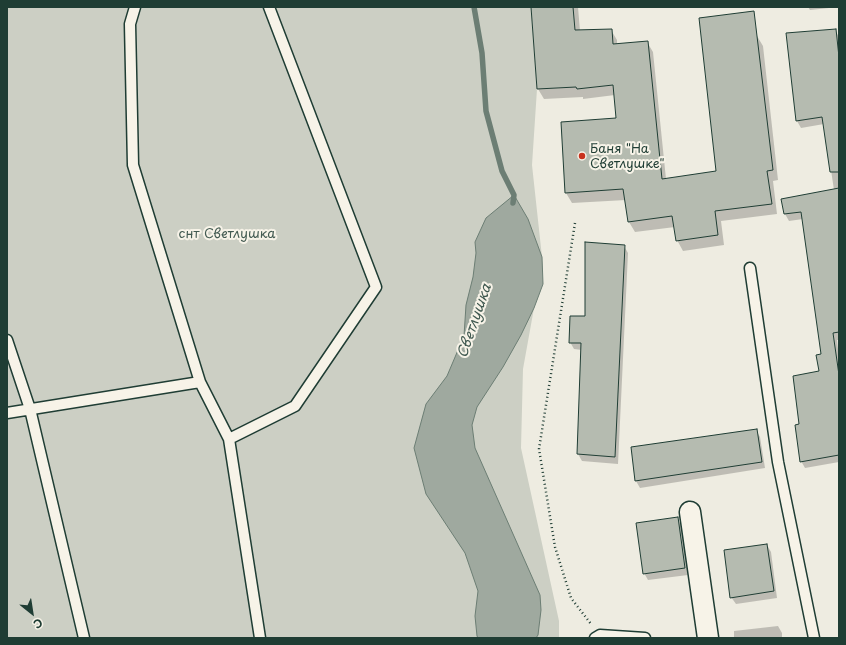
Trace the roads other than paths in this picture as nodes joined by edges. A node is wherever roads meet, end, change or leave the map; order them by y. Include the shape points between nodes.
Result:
1 (135, 7) edge
2 (269, 7) edge
3 (750, 268) dead end
4 (7, 340) edge
5 (200, 382) junction
6 (30, 409) junction
7 (7, 413) edge
8 (230, 440) junction
9 (690, 512) dead end
10 (598, 637) edge
11 (84, 638) edge
12 (260, 638) edge
13 (645, 638) edge
14 (708, 638) edge
15 (814, 638) edge

1 - 5 lane via 130,24 133,165
2 - 8 lane via 376,287 295,406
3 - 15 lane via 778,462
4 - 6 lane
5 - 6 lane
5 - 8 lane
6 - 7 lane
6 - 11 lane
8 - 12 lane
9 - 14 street
10 - 13 lane

